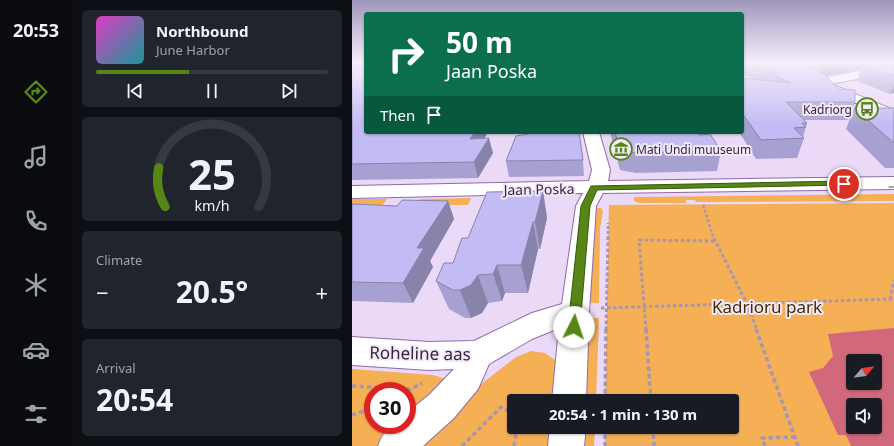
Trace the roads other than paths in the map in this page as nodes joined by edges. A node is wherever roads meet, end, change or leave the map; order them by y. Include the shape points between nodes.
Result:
1 (816, 83) edge
2 (894, 115) edge
3 (592, 134) edge
4 (894, 183) edge
5 (594, 188) junction
6 (352, 192) edge
7 (575, 312) junction
8 (352, 351) edge
9 (477, 355) junction
10 (569, 394) edge
11 (567, 434) edge
12 (396, 446) edge
13 (566, 446) edge

1 - 2 street
3 - 5 street via 601,170 601,176
4 - 5 street, Jaan Poska
5 - 6 street, Jaan Poska
5 - 7 street via 586,206
7 - 9 street, Roheline aas via 529,327
7 - 10 street
8 - 9 street, Roheline aas via 429,356
9 - 12 street via 467,378 442,406
11 - 13 street

